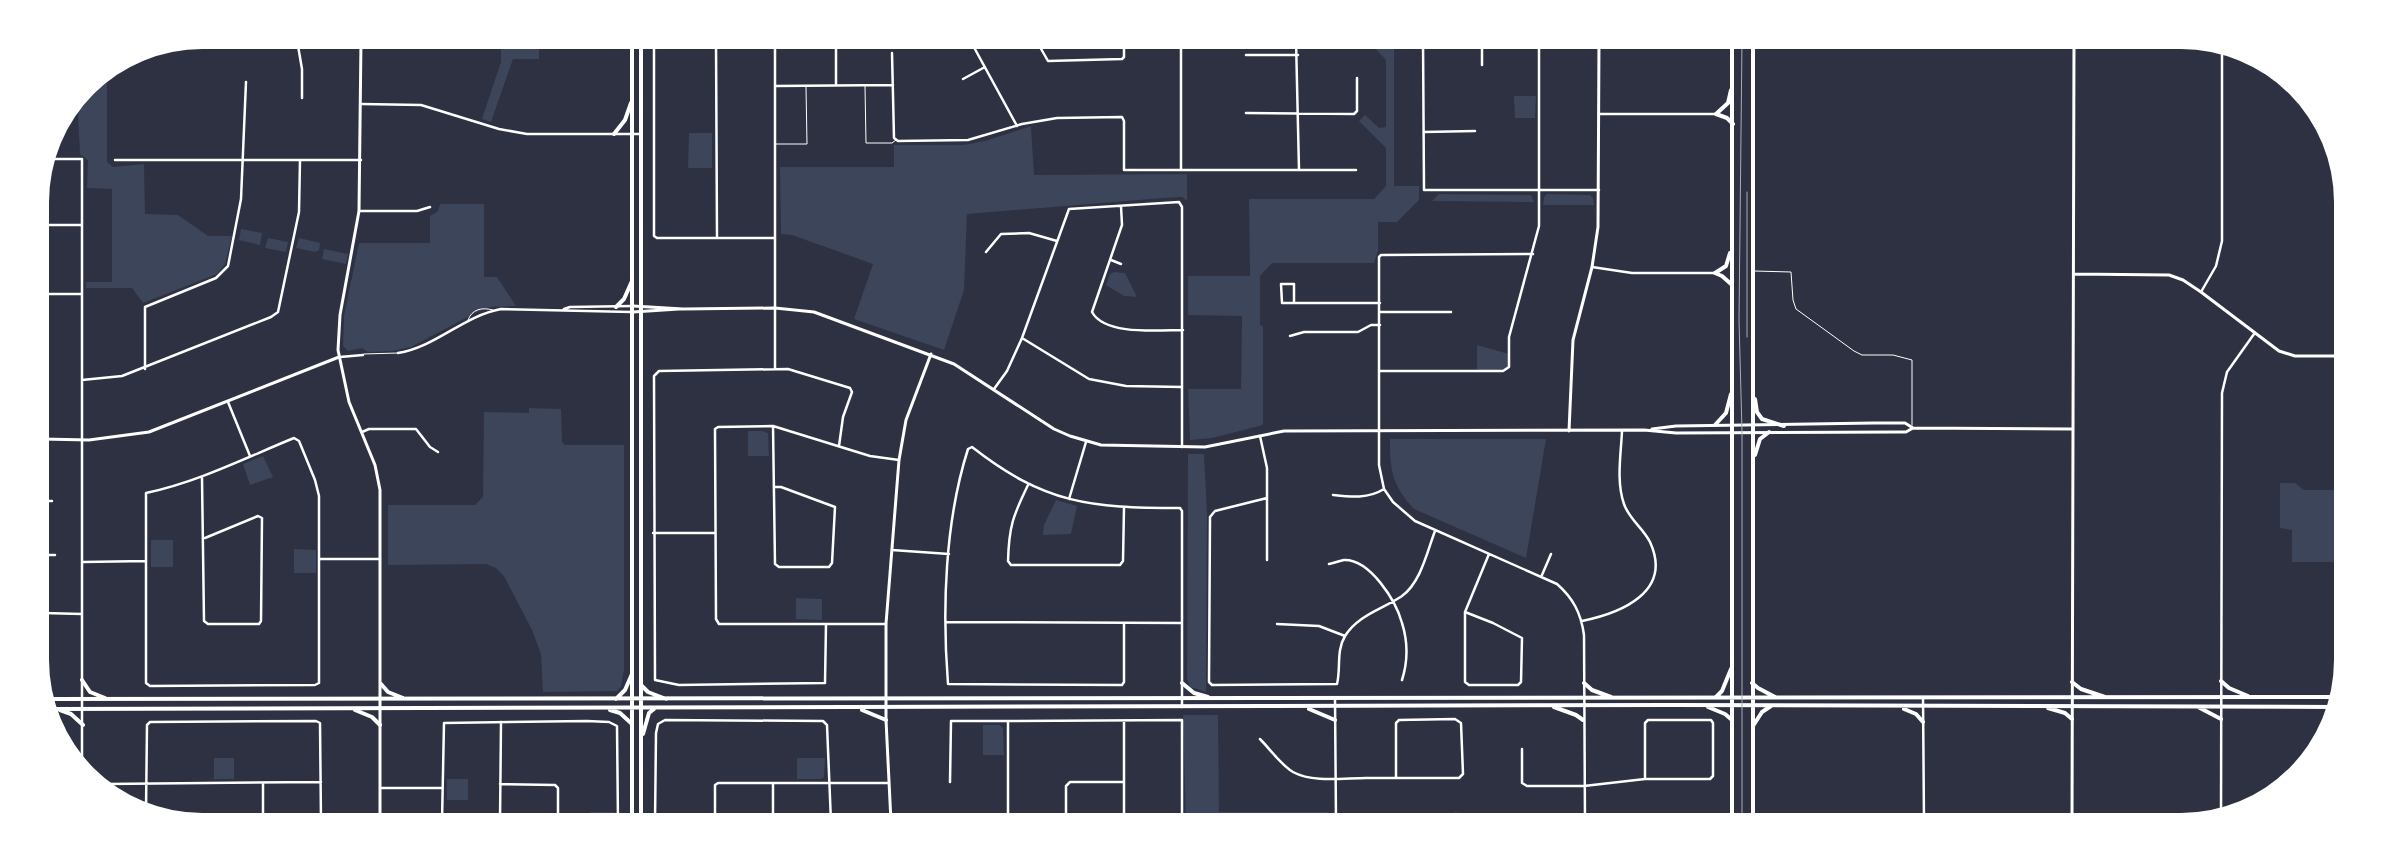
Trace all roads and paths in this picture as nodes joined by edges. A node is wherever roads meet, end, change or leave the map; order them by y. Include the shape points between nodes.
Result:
1 (299, 49) edge
2 (361, 49) edge
3 (632, 49) edge
4 (641, 49) edge
5 (654, 49) edge
6 (716, 49) edge
7 (774, 49) edge
8 (836, 49) edge
9 (975, 49) edge
10 (1041, 49) edge
11 (1124, 49) edge
12 (1182, 49) edge
13 (1297, 49) edge
14 (1423, 49) edge
15 (1482, 49) edge
16 (1540, 49) edge
17 (1599, 49) edge
18 (1732, 49) edge
19 (1753, 49) edge
20 (2074, 49) edge
21 (892, 53) dead end
22 (1246, 55) dead end
23 (1298, 55) junction
24 (2222, 55) edge
25 (1482, 65) dead end
26 (985, 67) junction
27 (1357, 78) dead end
28 (963, 79) dead end
29 (246, 82) dead end
30 (1732, 82) junction
31 (836, 85) junction
32 (866, 85) junction
33 (893, 85) junction
34 (775, 86) junction
35 (806, 86) junction
36 (302, 98) dead end
37 (632, 98) junction
38 (361, 104) junction
39 (1246, 113) dead end
40 (1300, 113) junction
41 (1599, 114) junction
42 (1716, 114) junction
43 (1733, 124) junction
44 (1017, 126) junction
45 (1475, 131) dead end
46 (1424, 132) junction
47 (614, 134) junction
48 (632, 134) junction
49 (641, 134) junction
50 (896, 140) junction
51 (775, 144) junction
52 (55, 159) edge
53 (114, 160) dead end
54 (243, 160) junction
55 (300, 160) junction
56 (361, 160) junction
57 (1181, 170) junction
58 (1299, 170) junction
59 (1356, 170) dead end
60 (1540, 190) junction
61 (1599, 190) junction
62 (430, 206) dead end
63 (1120, 206) junction
64 (359, 211) junction
65 (49, 225) edge
66 (82, 226) junction
67 (717, 238) junction
68 (774, 238) junction
69 (1057, 241) junction
70 (1732, 245) junction
71 (986, 252) dead end
72 (1533, 254) junction
73 (1110, 260) junction
74 (1121, 264) dead end
75 (1592, 267) junction
76 (1754, 271) junction
77 (1715, 273) junction
78 (2074, 274) junction
79 (633, 279) junction
80 (1732, 285) junction
81 (2201, 292) junction
82 (49, 294) edge
83 (82, 294) junction
84 (1294, 303) junction
85 (1380, 303) junction
86 (633, 306) junction
87 (641, 306) junction
88 (616, 307) junction
89 (775, 308) junction
90 (682, 309) junction
91 (494, 310) junction
92 (563, 310) junction
93 (633, 312) junction
94 (641, 312) junction
95 (1380, 312) junction
96 (1451, 312) dead end
97 (468, 320) junction
98 (1380, 325) junction
99 (1183, 330) junction
100 (2254, 334) junction
101 (1290, 336) dead end
102 (1022, 338) junction
103 (398, 353) joint
104 (363, 354) joint
105 (931, 354) junction
106 (2334, 356) edge
107 (339, 357) junction
108 (775, 368) junction
109 (145, 369) junction
110 (1380, 370) junction
111 (82, 380) junction
112 (1182, 387) junction
113 (994, 389) junction
114 (1732, 389) junction
115 (1753, 391) junction
116 (228, 402) junction
117 (1715, 425) junction
118 (1732, 425) junction
119 (774, 426) junction
120 (1753, 426) junction
121 (1784, 426) junction
122 (1913, 428) junction
123 (2072, 428) junction
124 (1380, 430) junction
125 (1569, 430) junction
126 (1622, 430) junction
127 (1644, 430) junction
128 (362, 432) junction
129 (1732, 432) junction
130 (1753, 432) junction
131 (1769, 432) junction
132 (1260, 436) junction
133 (49, 439) edge
134 (82, 440) junction
135 (1086, 442) junction
136 (840, 446) junction
137 (1182, 447) junction
138 (438, 452) dead end
139 (250, 456) junction
140 (899, 460) junction
141 (1753, 467) junction
142 (202, 478) junction
143 (1028, 485) junction
144 (775, 486) junction
145 (1384, 489) junction
146 (1333, 495) dead end
147 (1267, 498) junction
148 (1070, 499) junction
149 (1124, 508) junction
150 (1435, 531) junction
151 (653, 533) junction
152 (715, 533) junction
153 (204, 538) junction
154 (892, 550) junction
155 (949, 554) junction
156 (1489, 554) junction
157 (1551, 554) dead end
158 (49, 555) edge
159 (55, 555) dead end
160 (320, 559) junction
161 (380, 559) junction
162 (1268, 560) dead end
163 (146, 561) junction
164 (83, 562) junction
165 (1329, 564) dead end
166 (1542, 576) junction
167 (1392, 601) junction
168 (1465, 612) junction
169 (49, 613) edge
170 (82, 614) junction
171 (1582, 621) junction
172 (946, 622) junction
173 (1124, 623) junction
174 (1182, 623) junction
175 (826, 624) junction
176 (886, 624) junction
177 (1277, 624) dead end
178 (1345, 636) junction
179 (1732, 666) junction
180 (632, 672) junction
181 (82, 680) junction
182 (1402, 680) dead end
183 (2221, 681) junction
184 (2072, 682) junction
185 (1182, 683) junction
186 (1584, 683) junction
187 (1752, 683) junction
188 (380, 684) junction
189 (641, 684) junction
190 (2220, 697) junction
191 (2250, 697) junction
192 (2330, 697) edge
193 (886, 698) junction
194 (1182, 698) junction
195 (1215, 698) junction
196 (1584, 698) junction
197 (1616, 698) junction
198 (1716, 698) junction
199 (1732, 698) junction
200 (1752, 698) junction
201 (1777, 698) junction
202 (1924, 698) junction
203 (2110, 698) junction
204 (54, 699) edge
205 (82, 699) junction
206 (109, 699) junction
207 (407, 699) junction
208 (1335, 699) junction
209 (2072, 699) junction
210 (380, 700) junction
211 (615, 700) junction
212 (632, 700) junction
213 (641, 700) junction
214 (668, 700) junction
215 (1552, 706) junction
216 (1584, 706) junction
217 (1704, 706) junction
218 (1732, 706) junction
219 (1752, 706) junction
220 (1771, 706) junction
221 (1304, 707) junction
222 (1335, 707) junction
223 (1897, 707) junction
224 (1924, 707) junction
225 (2043, 707) junction
226 (2072, 707) junction
227 (2196, 707) junction
228 (2221, 707) junction
229 (2327, 707) edge
230 (605, 708) junction
231 (632, 708) junction
232 (641, 708) junction
233 (655, 708) junction
234 (855, 708) junction
235 (886, 708) junction
236 (1182, 708) junction
237 (58, 709) joint
238 (82, 709) junction
239 (353, 709) junction
240 (380, 709) junction
241 (2072, 719) junction
242 (2221, 719) junction
243 (886, 720) junction
244 (1124, 720) junction
245 (1335, 720) junction
246 (1584, 720) junction
247 (1732, 720) junction
248 (1008, 721) junction
249 (501, 722) junction
250 (1923, 722) junction
251 (632, 724) junction
252 (380, 725) junction
253 (83, 726) junction
254 (1752, 726) junction
255 (1260, 739) dead end
256 (641, 741) junction
257 (1522, 750) dead end
258 (82, 755) edge
259 (1336, 778) junction
260 (1396, 778) junction
261 (1645, 779) junction
262 (321, 782) junction
263 (950, 782) dead end
264 (1123, 782) junction
265 (263, 783) junction
266 (773, 783) junction
267 (830, 783) junction
268 (889, 783) junction
269 (113, 784) edge
270 (146, 784) junction
271 (500, 784) junction
272 (1584, 786) junction
273 (380, 788) junction
274 (442, 788) junction
275 (146, 802) edge
276 (2221, 807) edge
277 (263, 813) edge
278 (321, 813) edge
279 (380, 813) edge
280 (442, 813) edge
281 (500, 813) edge
282 (558, 813) edge
283 (618, 813) edge
284 (632, 813) edge
285 (641, 813) edge
286 (655, 813) edge
287 (715, 813) edge
288 (773, 813) edge
289 (831, 813) edge
290 (891, 813) edge
291 (1008, 813) edge
292 (1066, 813) edge
293 (1124, 813) edge
294 (1182, 813) edge
295 (1336, 813) edge
296 (1584, 813) edge
297 (1732, 813) edge
298 (1753, 813) edge
299 (1924, 813) edge
300 (2072, 813) edge

1 - 36 street
2 - 38 street
3 - 37 main road
4 - 49 main road
5 - 67 street via 654,236
6 - 67 street
7 - 34 street
8 - 31 street
9 - 26 street
10 - 11 street via 1048,61 1122,59
12 - 57 street
13 - 23 street
14 - 46 street
15 - 25 street
16 - 60 street
17 - 41 street
18 - 30 main road
19 - 76 main road
20 - 78 street
21 - 33 street
22 - 23 street
23 - 40 street
24 - 81 street via 2222,241 2216,266
26 - 28 street
26 - 44 street
27 - 40 street via 1357,111 1354,114
29 - 54 street
30 - 42 main road via 1728,103
30 - 43 main road
31 - 32 street
31 - 35 street
32 - 33 street
32 - 50 lane via 866,143 892,143
33 - 50 street
34 - 35 street
34 - 51 street
35 - 51 lane via 807,144
37 - 47 main road via 625,120
37 - 48 main road
38 - 47 street via 422,104 499,129 527,134
38 - 56 street
39 - 40 street
40 - 58 street
41 - 42 street
41 - 61 street
42 - 43 main road
43 - 70 main road
44 - 50 street via 968,140
44 - 57 street via 1057,118 1122,117 1124,170
45 - 46 street
46 - 60 street via 1424,190
47 - 48 street
48 - 49 street
48 - 79 main road
49 - 87 main road
51 - 68 street
52 - 66 street via 82,159
53 - 54 street
54 - 55 street
54 - 109 street via 241,199 228,266 216,278 145,307
55 - 56 street
55 - 109 street via 299,212 278,312 271,318
56 - 64 street
57 - 58 street
58 - 59 street
60 - 61 street
60 - 72 street via 1539,226
61 - 75 street
62 - 64 street via 417,211
63 - 69 street via 1069,209
63 - 73 street via 1122,225
63 - 99 street via 1179,202 1182,207
64 - 107 street via 340,315
65 - 66 street
66 - 83 street
67 - 68 street
68 - 89 street
69 - 71 street via 1029,233 1001,234
69 - 102 street
70 - 77 main road via 1728,263
70 - 80 main road
72 - 85 street via 1381,255
72 - 110 street via 1509,337 1509,367 1503,371
73 - 74 street
73 - 99 street via 1093,307 1094,316 1127,330
75 - 77 street via 1632,273
75 - 125 street via 1572,340
76 - 115 main road
76 - 122 lane via 1791,272 1794,304 1805,317 1859,354 1893,355 1912,360
77 - 80 main road via 1727,278
78 - 81 street via 2169,275
78 - 123 street
79 - 86 main road
79 - 88 main road via 624,299
80 - 114 main road
81 - 100 street
82 - 83 street
83 - 111 street
84 - 84 street via 1282,303 1281,284 1294,284
84 - 85 street
85 - 95 street
86 - 87 street
86 - 88 street
86 - 93 main road
87 - 90 street
87 - 94 main road
88 - 92 street via 570,307
89 - 90 street
89 - 105 street via 814,312
89 - 108 street
90 - 94 street
91 - 92 street
91 - 97 street
91 - 97 lane via 474,310
92 - 93 street
93 - 94 street
93 - 180 main road
94 - 189 main road
95 - 96 street
95 - 98 street
97 - 103 street via 426,345
98 - 101 street via 1371,325 1358,332 1304,332
98 - 110 street
99 - 112 street
100 - 106 street via 2286,354
100 - 183 street via 2227,372 2222,393
102 - 112 street via 1088,379 1126,386
102 - 113 street
103 - 104 lane
104 - 107 street
105 - 113 street via 960,367
105 - 140 street via 906,420
107 - 116 street
107 - 128 street via 349,402
108 - 136 street via 807,373 850,388 852,392 843,417
108 - 151 street via 656,372
109 - 111 street via 122,376
110 - 124 street
111 - 134 street
112 - 137 street
113 - 135 street via 1054,429
114 - 117 main road via 1726,413
114 - 118 main road
115 - 120 main road
115 - 121 main road via 1759,416
116 - 134 street via 148,432
116 - 139 street
117 - 118 street
117 - 127 street
118 - 120 street
118 - 129 main road
119 - 136 street
119 - 144 street
119 - 152 street via 715,429
120 - 121 street
120 - 130 main road
121 - 122 street via 1905,424
122 - 123 street
122 - 131 street via 1906,432
123 - 184 street
124 - 125 street
124 - 132 street via 1284,431
124 - 145 street via 1379,464
125 - 126 street
126 - 127 street
126 - 171 street via 1620,488 1631,517 1650,543 1655,559 1654,570 1646,590 1635,602 1612,614
127 - 129 street
128 - 138 street via 369,429 416,429
128 - 161 street via 375,465 380,490
129 - 130 street
129 - 179 main road
130 - 131 street
130 - 141 main road
131 - 141 main road via 1758,444
132 - 137 street via 1213,446
132 - 147 street via 1267,468
133 - 134 street
134 - 164 street
135 - 137 street via 1117,447
135 - 148 street
136 - 140 street via 870,456
139 - 142 street
139 - 160 street via 294,438 299,441 319,496
140 - 154 street
141 - 187 main road
142 - 153 street
142 - 163 street via 146,493
143 - 148 street
143 - 149 street via 1012,517 1008,561 1011,565 1120,565 1123,561
143 - 155 street via 972,447 968,449 956,491
144 - 144 street via 775,564 779,567 829,567 832,563 835,507
145 - 146 street via 1356,497
145 - 150 street via 1403,512
147 - 162 street
147 - 178 street via 1215,511 1210,517 1209,682 1212,685 1335,685 1338,683 1338,661
148 - 149 street
149 - 174 street via 1180,508
150 - 156 street
150 - 167 street via 1410,588
151 - 152 street
151 - 175 street via 655,680 679,685 826,684
152 - 175 street via 716,620 719,624
153 - 153 street via 204,621 208,624 258,624 261,621 262,518 258,516
154 - 155 street
154 - 176 street
155 - 172 street
156 - 166 street
156 - 168 street
157 - 166 street
158 - 159 street
160 - 161 street
160 - 163 street via 319,683 316,686 150,686 146,683
161 - 188 street
163 - 164 street
164 - 170 street
165 - 167 street via 1345,560 1360,564 1375,576
166 - 171 street via 1570,595
167 - 178 street via 1355,623
167 - 182 street via 1402,623 1406,644 1406,667
168 - 168 street via 1465,682 1468,685 1518,685 1521,682 1522,638
169 - 170 street
170 - 181 street
171 - 186 street
172 - 173 street
172 - 173 street via 948,684 1122,685
173 - 174 street
174 - 185 street
175 - 176 street
176 - 193 street
177 - 178 street via 1319,626
179 - 198 main road
179 - 199 main road
180 - 211 main road via 625,690
180 - 212 main road
181 - 205 street
181 - 206 main road via 90,692
183 - 190 street
183 - 191 main road
184 - 203 main road via 2092,694
184 - 209 street
185 - 194 street
185 - 195 main road via 1194,693
186 - 196 street
186 - 197 main road via 1592,690
187 - 200 main road
187 - 201 main road
188 - 207 main road via 388,692
188 - 210 street
189 - 213 main road
189 - 214 main road via 648,692
190 - 191 main road
190 - 203 main road
190 - 228 street
191 - 192 main road
193 - 194 main road
193 - 214 main road
193 - 235 street
194 - 195 main road
194 - 236 street
195 - 208 main road
196 - 197 main road
196 - 208 main road
196 - 216 street
197 - 198 main road
198 - 199 main road
199 - 200 main road
199 - 218 main road
200 - 201 main road
200 - 219 main road
201 - 202 main road
202 - 209 main road
202 - 224 street
203 - 209 main road
204 - 205 main road
205 - 206 main road
205 - 238 street
206 - 210 main road
207 - 210 main road
207 - 211 main road
208 - 222 street
209 - 226 street
210 - 240 street
211 - 212 main road
212 - 213 main road
212 - 231 main road
213 - 214 main road
213 - 232 main road
215 - 216 main road
215 - 222 main road
215 - 246 main road
216 - 217 main road
216 - 246 street
217 - 218 main road
217 - 247 main road
218 - 219 main road
218 - 247 main road
219 - 220 main road
219 - 254 main road
220 - 223 main road
220 - 254 main road
221 - 222 main road
221 - 236 main road
221 - 245 main road
222 - 245 street
223 - 224 main road
223 - 250 main road via 1916,714
224 - 225 main road
224 - 250 street
225 - 226 main road
225 - 241 main road
226 - 227 main road
226 - 241 street
227 - 228 main road
227 - 242 main road
228 - 229 main road
228 - 242 street
230 - 231 main road
230 - 240 main road
230 - 251 main road via 620,713
231 - 232 main road
231 - 251 main road
232 - 233 main road
232 - 256 main road
233 - 234 main road
233 - 256 main road via 649,714
234 - 235 main road
234 - 243 main road
235 - 236 main road
235 - 243 street
237 - 238 main road
237 - 253 main road via 71,714
238 - 239 main road
238 - 253 street
239 - 240 main road
239 - 252 main road via 372,717
240 - 252 street
241 - 300 street
242 - 276 street
243 - 268 street
244 - 248 street
244 - 264 street
244 - 294 street via 1182,720
245 - 259 street
246 - 272 street
247 - 297 main road
248 - 263 street via 951,721
248 - 291 street
249 - 271 street
249 - 274 street via 444,723
249 - 283 street via 609,722 617,726
250 - 299 street
251 - 284 main road
252 - 273 street
253 - 258 street
254 - 298 main road
255 - 259 street via 1292,771 1310,777
256 - 285 main road
257 - 272 street via 1522,783 1527,786
259 - 260 street
259 - 295 street
260 - 260 street via 1459,778 1462,774 1461,723 1456,719 1400,720 1396,723
261 - 261 street via 1645,723 1648,720 1711,720 1713,776 1710,779
261 - 272 street
262 - 265 street
262 - 270 street via 320,723 316,721 150,722 146,725
262 - 278 street
264 - 292 street via 1070,782 1066,786
264 - 293 street
265 - 270 street
265 - 277 street
266 - 267 street
266 - 287 street via 718,783 715,785
266 - 288 street
267 - 268 street
267 - 286 street via 827,725 823,721 660,722 656,732
267 - 289 street
268 - 290 street
269 - 270 street
270 - 275 street
271 - 281 street
271 - 282 street via 555,785 558,788
272 - 296 street
273 - 274 street
273 - 279 street
274 - 280 street

